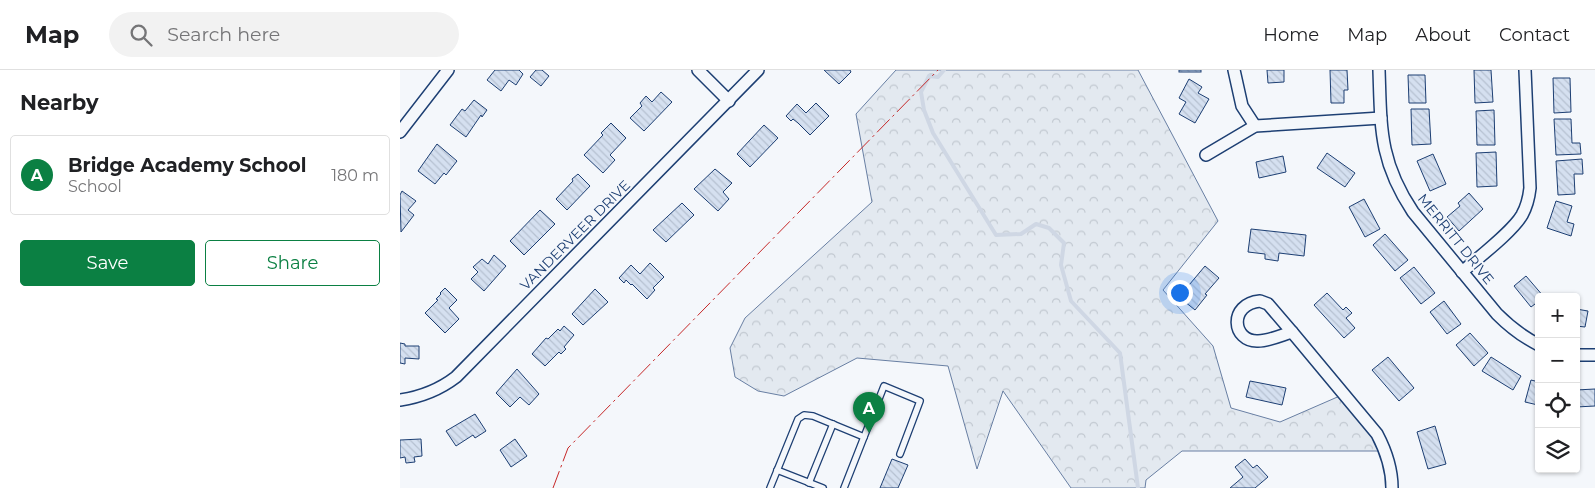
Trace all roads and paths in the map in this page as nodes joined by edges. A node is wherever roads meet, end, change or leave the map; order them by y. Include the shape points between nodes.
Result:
1 (448, 70) edge
2 (698, 70) edge
3 (758, 70) edge
4 (1234, 70) edge
5 (1380, 70) edge
6 (1525, 70) edge
7 (729, 101) junction
8 (1381, 118) junction
9 (1255, 126) junction
10 (400, 132) edge
11 (1206, 155) dead end
12 (1462, 272) junction
13 (1292, 332) junction
14 (1535, 344) edge
15 (1580, 355) edge
16 (1595, 356) edge
17 (400, 400) edge
18 (833, 424) junction
19 (864, 437) junction
20 (900, 454) dead end
21 (777, 470) junction
22 (809, 483) junction
23 (770, 488) edge
24 (823, 488) edge
25 (844, 488) edge
26 (1392, 488) edge

1 - 10 street
2 - 7 street
3 - 7 street, VANDERVEER DRIVE
4 - 9 street via 1242,106
5 - 8 street, MERRITT DRIVE
6 - 12 street via 1528,200 1516,224
7 - 17 street, VANDERVEER DRIVE via 456,377 436,390
8 - 9 street
8 - 12 street, MERRITT DRIVE via 1385,152 1402,195
9 - 11 street
12 - 14 street, MERRITT DRIVE via 1509,326
13 - 13 street via 1268,304 1260,301 1246,304 1238,314 1239,330 1251,340 1259,341
13 - 26 street via 1377,434 1390,468
15 - 16 street
18 - 19 lane
18 - 21 lane via 812,416 804,415 798,419
18 - 22 lane
19 - 20 lane via 884,386 920,401
19 - 25 lane
21 - 22 lane
21 - 23 lane
22 - 24 lane

